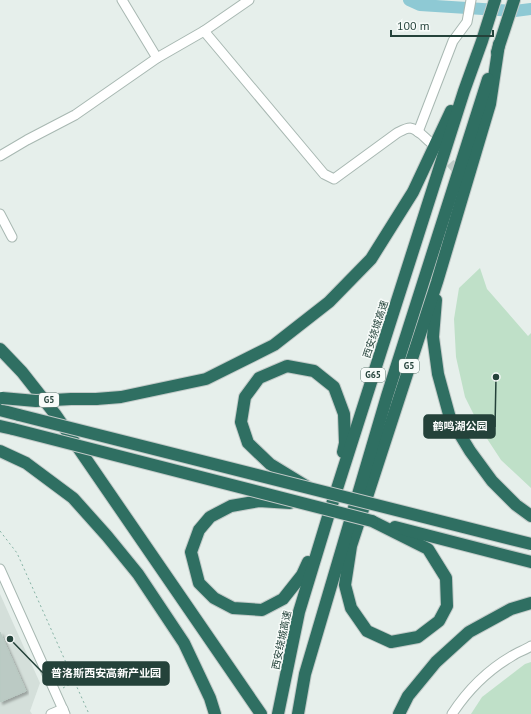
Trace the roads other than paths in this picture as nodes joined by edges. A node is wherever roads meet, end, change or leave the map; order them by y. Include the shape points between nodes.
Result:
1 (122, 0) edge
2 (249, 0) edge
3 (495, 0) edge
4 (514, 0) edge
5 (470, 4) edge
6 (204, 31) junction
7 (482, 40) junction
8 (499, 44) junction
9 (157, 58) junction
10 (418, 132) junction
11 (430, 142) dead end
12 (0, 156) edge
13 (0, 214) edge
14 (12, 238) dead end
15 (436, 282) junction
16 (0, 349) edge
17 (1, 398) edge
18 (0, 410) edge
19 (0, 426) edge
20 (0, 451) edge
21 (310, 488) junction
22 (302, 503) junction
23 (531, 516) edge
24 (327, 520) junction
25 (372, 521) junction
26 (531, 544) edge
27 (531, 562) edge
28 (0, 569) edge
29 (531, 603) edge
30 (531, 646) edge
31 (64, 711) edge
32 (51, 714) edge
33 (215, 714) edge
34 (261, 714) edge
35 (278, 714) edge
36 (298, 714) edge
37 (399, 714) edge
38 (452, 714) edge

1 - 9 street
2 - 6 street
3 - 7 highway, 西安绕城高速 / G5
4 - 8 highway, G5
5 - 10 street via 467,22 454,41
6 - 9 street
6 - 10 street via 324,174 334,179 397,133 410,128
7 - 17 highway, G5, bridge via 413,192 371,259 330,302 274,345 206,379 121,397 36,401
7 - 24 highway, 西安绕城高速 / G65
8 - 15 highway, G5 via 490,104
8 - 36 highway, G65 via 387,396 305,674
9 - 12 street via 75,115
10 - 11 street
13 - 14 street
15 - 23 highway via 434,337 438,374 450,418 492,482
15 - 25 highway, G5 via 351,546 345,585 351,608 367,631 391,642 418,637 439,621 447,606 446,578 428,549
16 - 34 highway via 55,414
18 - 21 highway, bridge
19 - 22 highway, G5, bridge
20 - 33 highway via 26,463 73,498 107,536 138,574 184,643
21 - 24 highway via 270,464 248,443 240,422 245,397 259,378 287,366 314,371 334,387 344,414 345,443
21 - 26 highway, bridge
22 - 24 highway, bridge via 259,501 231,506 210,516 199,530 191,552 199,583 214,598 233,608 262,610 283,599 302,575
22 - 25 highway, G5, bridge
24 - 35 highway, 西安绕城高速 / G65 via 299,612
25 - 27 highway
28 - 31 street
29 - 37 highway via 510,609 469,632 436,662 408,696
30 - 38 street via 511,656 490,672 469,692
31 - 32 street

